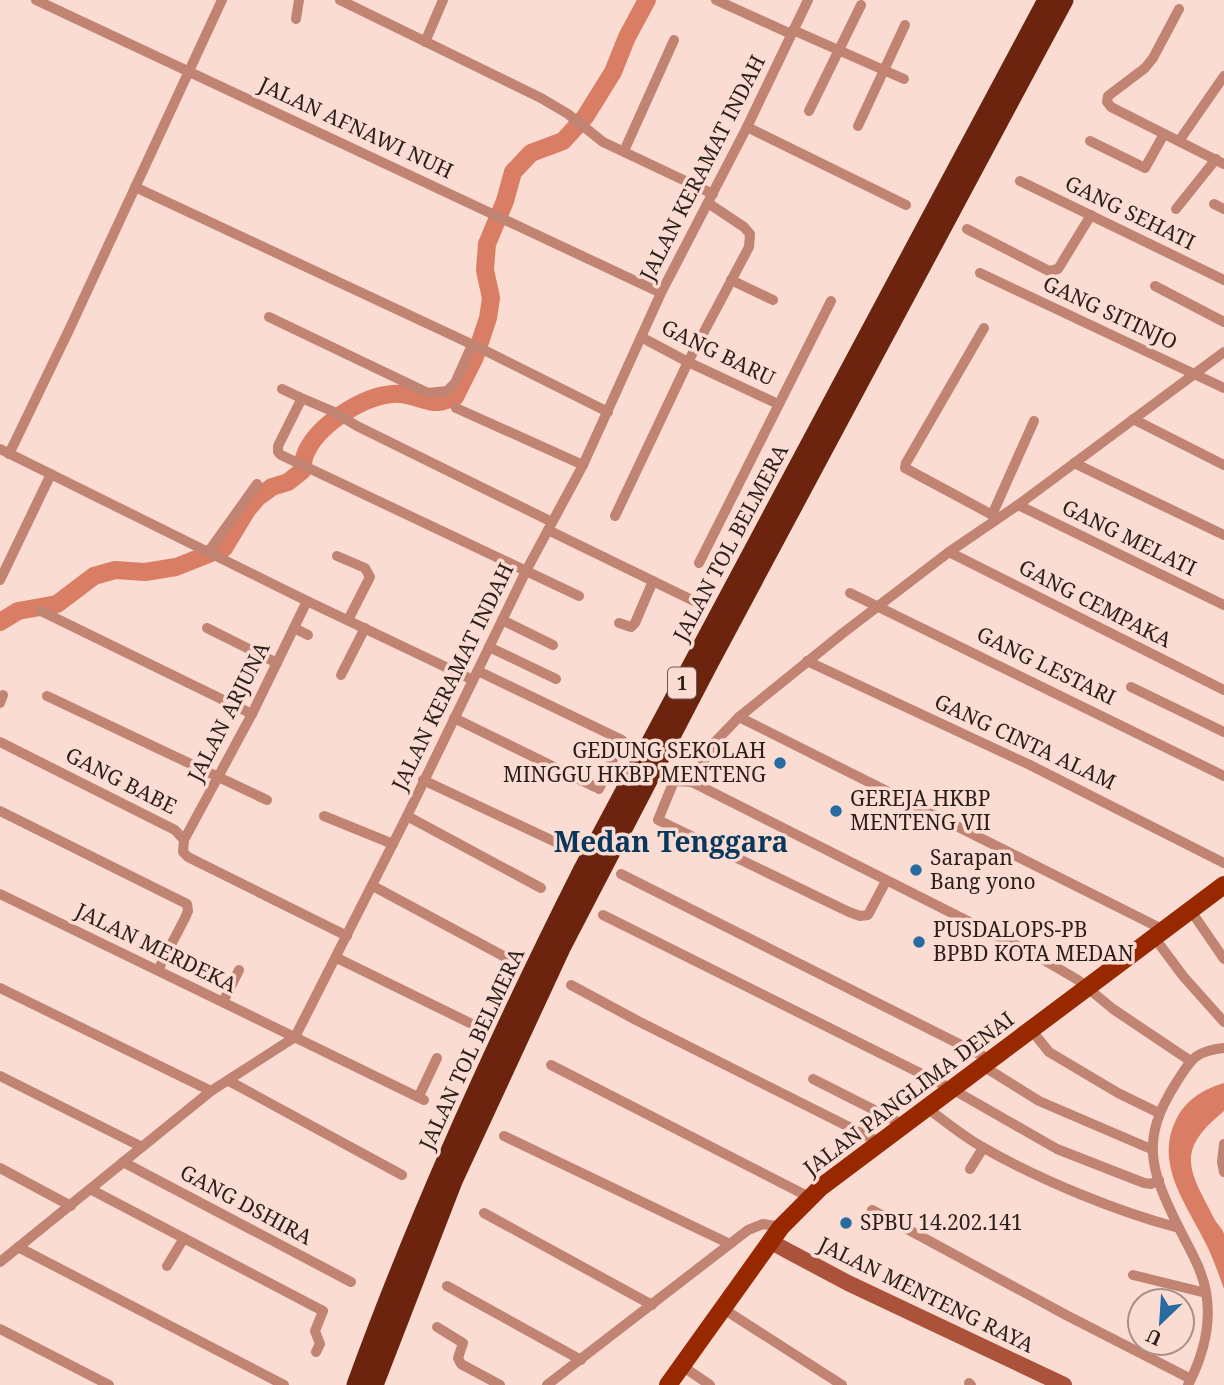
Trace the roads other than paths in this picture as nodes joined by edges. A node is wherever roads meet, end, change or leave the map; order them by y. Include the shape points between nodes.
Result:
1 (36, 0) edge
2 (222, 0) edge
3 (299, 0) edge
4 (340, 0) edge
5 (443, 0) edge
6 (716, 0) edge
7 (808, 0) edge
8 (1047, 0) edge
9 (1064, 0) edge
10 (861, 5) dead end
11 (1179, 9) dead end
12 (296, 19) dead end
13 (905, 25) dead end
14 (792, 32) junction
15 (674, 40) dead end
16 (425, 41) junction
17 (839, 50) junction
18 (883, 70) junction
19 (187, 72) junction
20 (1224, 76) edge
21 (904, 79) dead end
22 (808, 111) dead end
23 (858, 126) dead end
24 (747, 127) junction
25 (1164, 134) junction
26 (1090, 141) dead end
27 (1180, 141) junction
28 (624, 151) junction
29 (1220, 162) edge
30 (1020, 181) dead end
31 (135, 187) junction
32 (711, 199) junction
33 (906, 205) dead end
34 (1176, 209) dead end
35 (1091, 215) junction
36 (967, 229) dead end
37 (980, 273) dead end
38 (731, 280) junction
39 (1224, 280) edge
40 (1155, 286) dead end
41 (661, 293) junction
42 (773, 300) dead end
43 (831, 301) dead end
44 (270, 317) dead end
45 (1224, 322) edge
46 (984, 328) dead end
47 (641, 337) junction
48 (474, 345) junction
49 (1224, 352) edge
50 (688, 362) junction
51 (1195, 375) junction
52 (1224, 388) edge
53 (282, 389) dead end
54 (299, 397) junction
55 (778, 404) junction
56 (456, 408) dead end
57 (608, 412) junction
58 (1133, 419) junction
59 (1034, 421) dead end
60 (5, 451) edge
61 (1074, 463) junction
62 (583, 465) junction
63 (1224, 465) edge
64 (51, 474) junction
65 (257, 484) dead end
66 (1017, 505) junction
67 (615, 516) dead end
68 (995, 516) junction
69 (550, 526) junction
70 (1224, 535) edge
71 (210, 551) junction
72 (949, 552) junction
73 (337, 556) dead end
74 (699, 563) dead end
75 (526, 571) junction
76 (0, 580) edge
77 (653, 581) junction
78 (850, 593) dead end
79 (579, 596) dead end
80 (307, 601) junction
81 (696, 602) dead end
82 (1224, 605) edge
83 (878, 607) junction
84 (41, 611) dead end
85 (348, 620) junction
86 (502, 620) junction
87 (619, 623) dead end
88 (207, 628) dead end
89 (294, 628) junction
90 (365, 628) junction
91 (308, 635) dead end
92 (553, 645) dead end
93 (489, 647) junction
94 (807, 662) junction
95 (277, 663) junction
96 (341, 674) dead end
97 (475, 675) junction
98 (556, 679) dead end
99 (1131, 687) dead end
100 (1224, 690) edge
101 (47, 696) dead end
102 (251, 714) junction
103 (739, 717) junction
104 (454, 718) junction
105 (1224, 732) edge
106 (5, 745) edge
107 (1224, 776) edge
108 (217, 778) junction
109 (423, 780) junction
110 (692, 782) junction
111 (267, 800) dead end
112 (0, 811) edge
113 (324, 816) dead end
114 (407, 816) junction
115 (184, 840) junction
116 (393, 845) junction
117 (564, 846) dead end
118 (1224, 863) edge
119 (621, 874) dead end
120 (886, 881) junction
121 (1224, 885) edge
122 (373, 886) junction
123 (541, 888) dead end
124 (0, 894) edge
125 (1191, 911) junction
126 (603, 915) dead end
127 (1159, 934) junction
128 (347, 936) junction
129 (1221, 946) edge
130 (337, 958) junction
131 (507, 958) dead end
132 (1224, 959) edge
133 (158, 970) junction
134 (239, 970) dead end
135 (571, 985) dead end
136 (0, 988) edge
137 (1088, 988) junction
138 (223, 1002) junction
139 (1224, 1022) edge
140 (476, 1026) dead end
141 (1032, 1031) junction
142 (295, 1037) junction
143 (1224, 1048) edge
144 (437, 1058) dead end
145 (1189, 1060) junction
146 (987, 1063) junction
147 (551, 1065) dead end
148 (0, 1076) edge
149 (813, 1079) dead end
150 (229, 1082) junction
151 (952, 1090) junction
152 (211, 1091) junction
153 (927, 1108) junction
154 (1159, 1113) junction
155 (904, 1125) junction
156 (504, 1136) dead end
157 (879, 1142) junction
158 (1224, 1144) edge
159 (142, 1147) junction
160 (983, 1148) junction
161 (1152, 1149) junction
162 (124, 1162) junction
163 (0, 1168) edge
164 (970, 1169) dead end
165 (1224, 1172) edge
166 (402, 1175) dead end
167 (1159, 1180) junction
168 (90, 1189) junction
169 (809, 1197) junction
170 (71, 1206) junction
171 (873, 1210) dead end
172 (484, 1213) dead end
173 (1179, 1228) junction
174 (776, 1235) junction
175 (184, 1238) junction
176 (730, 1244) junction
177 (18, 1247) junction
178 (2, 1256) edge
179 (167, 1266) dead end
180 (1133, 1275) dead end
181 (351, 1282) dead end
182 (447, 1286) dead end
183 (1206, 1293) junction
184 (652, 1305) junction
185 (722, 1308) junction
186 (437, 1327) dead end
187 (0, 1329) edge
188 (316, 1352) dead end
189 (582, 1360) junction
190 (682, 1366) junction
191 (1189, 1382) edge
192 (109, 1385) edge
193 (284, 1385) edge
194 (356, 1385) edge
195 (374, 1385) edge
196 (500, 1385) edge
197 (547, 1385) edge
198 (668, 1385) edge
199 (710, 1385) edge
200 (842, 1385) edge
201 (1064, 1385) edge

1 - 19 street, JALAN AFNAWI NUH
2 - 19 street
3 - 12 street
4 - 16 street
5 - 16 street
6 - 14 street
7 - 14 street, JALAN KERAMAT INDAH
8 - 194 highway, JALAN TOL BELMERA / 1 via 582,871 454,1140 398,1270
9 - 195 highway, JALAN TOL BELMERA / 1 via 562,946 453,1181
10 - 17 street
11 - 25 street via 1153,58 1108,96 1107,102
13 - 18 street
14 - 17 street
14 - 24 street, JALAN KERAMAT INDAH
15 - 28 street
16 - 28 street via 541,98 603,142
17 - 18 street
17 - 22 street
18 - 21 street
18 - 23 street
19 - 31 street
19 - 41 street, JALAN AFNAWI NUH
20 - 27 street
24 - 32 street, JALAN KERAMAT INDAH
24 - 33 street
25 - 26 street via 1145,168
25 - 27 street
27 - 29 street
28 - 32 street
29 - 34 street
30 - 35 street, GANG SEHATI
31 - 48 street
31 - 60 street
32 - 38 street via 750,234 749,247
32 - 41 street, JALAN KERAMAT INDAH
35 - 36 street via 1054,271
35 - 39 street, GANG SEHATI
37 - 51 street, GANG SITINJO
38 - 42 street
38 - 50 street
40 - 45 street
41 - 47 street, JALAN KERAMAT INDAH
43 - 55 street
44 - 48 street via 428,393 447,391 455,383
46 - 68 street via 905,468
47 - 50 street, GANG BARU
47 - 57 street, JALAN KERAMAT INDAH
48 - 57 street
49 - 51 street
50 - 55 street, GANG BARU
50 - 67 street
51 - 52 street, GANG SITINJO
51 - 58 street
53 - 54 street
54 - 69 street
54 - 75 street via 278,451
55 - 74 street
56 - 62 street
57 - 62 street, JALAN KERAMAT INDAH
58 - 61 street
58 - 63 street
59 - 68 street
60 - 64 street
61 - 66 street
61 - 70 street
62 - 69 street, JALAN KERAMAT INDAH
64 - 71 street
64 - 76 street
65 - 71 street
66 - 68 street
66 - 82 street, GANG MELATI
68 - 72 street
69 - 75 street, JALAN KERAMAT INDAH
69 - 77 street
71 - 80 street
72 - 83 street
72 - 100 street, GANG CEMPAKA
73 - 85 street via 365,568 370,577
75 - 79 street
75 - 86 street, JALAN KERAMAT INDAH
77 - 81 street
77 - 87 street via 635,623 631,627
78 - 83 street, GANG LESTARI
80 - 85 street
80 - 89 street, JALAN ARJUNA
83 - 94 street
83 - 107 street, GANG LESTARI
84 - 102 street
85 - 90 street
86 - 92 street
86 - 93 street, JALAN KERAMAT INDAH
88 - 95 street
89 - 91 street
89 - 95 street, JALAN ARJUNA
90 - 96 street
90 - 97 street
93 - 97 street, JALAN KERAMAT INDAH
93 - 98 street
94 - 103 street
94 - 118 street, GANG CINTA ALAM via 1030,765
95 - 102 street, JALAN ARJUNA
97 - 104 street, JALAN KERAMAT INDAH
97 - 104 street via 622,740 597,788
99 - 105 street
101 - 108 street
102 - 108 street, JALAN ARJUNA
103 - 110 street via 714,743
103 - 127 street
104 - 109 street, JALAN KERAMAT INDAH
106 - 115 street, GANG BABE via 163,823
108 - 111 street
108 - 115 street, JALAN ARJUNA
109 - 114 street, JALAN KERAMAT INDAH
109 - 117 street
110 - 120 street
110 - 120 street via 674,781 658,820 860,916 868,915
112 - 133 street via 187,904 185,918
113 - 116 street
114 - 116 street, JALAN KERAMAT INDAH
114 - 123 street
115 - 128 street, GANG BABE via 183,852 188,857
116 - 122 street, JALAN KERAMAT INDAH
119 - 146 street
120 - 137 street via 1037,956
121 - 125 main road, JALAN PANGLIMA DENAI
122 - 128 street, JALAN KERAMAT INDAH
122 - 131 street
124 - 133 street, JALAN MERDEKA
125 - 127 main road, JALAN PANGLIMA DENAI
125 - 129 street
126 - 151 street
127 - 137 main road, JALAN PANGLIMA DENAI
127 - 139 street via 1184,976
128 - 130 street, JALAN KERAMAT INDAH
129 - 132 street
130 - 140 street
130 - 142 street, JALAN KERAMAT INDAH
133 - 138 street, JALAN MERDEKA
134 - 138 street
135 - 157 street
136 - 152 street
137 - 141 main road, JALAN PANGLIMA DENAI
137 - 145 street
138 - 142 street, JALAN MERDEKA
141 - 146 main road, JALAN PANGLIMA DENAI
141 - 154 street via 1049,1052
142 - 144 street, JALAN MERDEKA via 421,1098
142 - 150 street, JALAN KERAMAT INDAH
143 - 145 street via 1206,1050
145 - 154 street
146 - 151 main road, JALAN PANGLIMA DENAI
146 - 161 street via 1039,1101
147 - 169 street
148 - 159 street
149 - 155 street
150 - 152 street, JALAN KERAMAT INDAH
150 - 166 street
151 - 153 main road, JALAN PANGLIMA DENAI
151 - 167 street via 1057,1149 1146,1183
152 - 159 street, JALAN KERAMAT INDAH
153 - 155 main road, JALAN PANGLIMA DENAI
153 - 160 street
154 - 161 street
155 - 157 main road, JALAN PANGLIMA DENAI
156 - 176 street
157 - 169 main road, JALAN PANGLIMA DENAI
158 - 165 street
159 - 162 street, JALAN KERAMAT INDAH
160 - 164 street
160 - 173 street via 1063,1187
161 - 167 street
162 - 168 street, JALAN KERAMAT INDAH
162 - 181 street, GANG DSHIRA
163 - 170 street
167 - 173 street
168 - 170 street, JALAN KERAMAT INDAH
168 - 175 street
169 - 174 main road, JALAN PANGLIMA DENAI
170 - 177 street, JALAN KERAMAT INDAH
171 - 191 street
172 - 184 street
173 - 183 street
174 - 176 street via 762,1224
174 - 185 main road, JALAN PANGLIMA DENAI
174 - 201 street, JALAN MENTENG RAYA via 848,1283
175 - 179 street
175 - 188 street via 323,1311 315,1331 320,1344
176 - 184 street
177 - 178 street, JALAN KERAMAT INDAH
177 - 193 street
180 - 183 street
182 - 189 street
183 - 191 street via 1209,1318 1201,1358
184 - 189 street
185 - 190 main road, JALAN PANGLIMA DENAI
185 - 200 street
186 - 196 street via 463,1343 459,1363
187 - 192 street
189 - 197 street
190 - 198 main road, JALAN PANGLIMA DENAI
190 - 199 street

